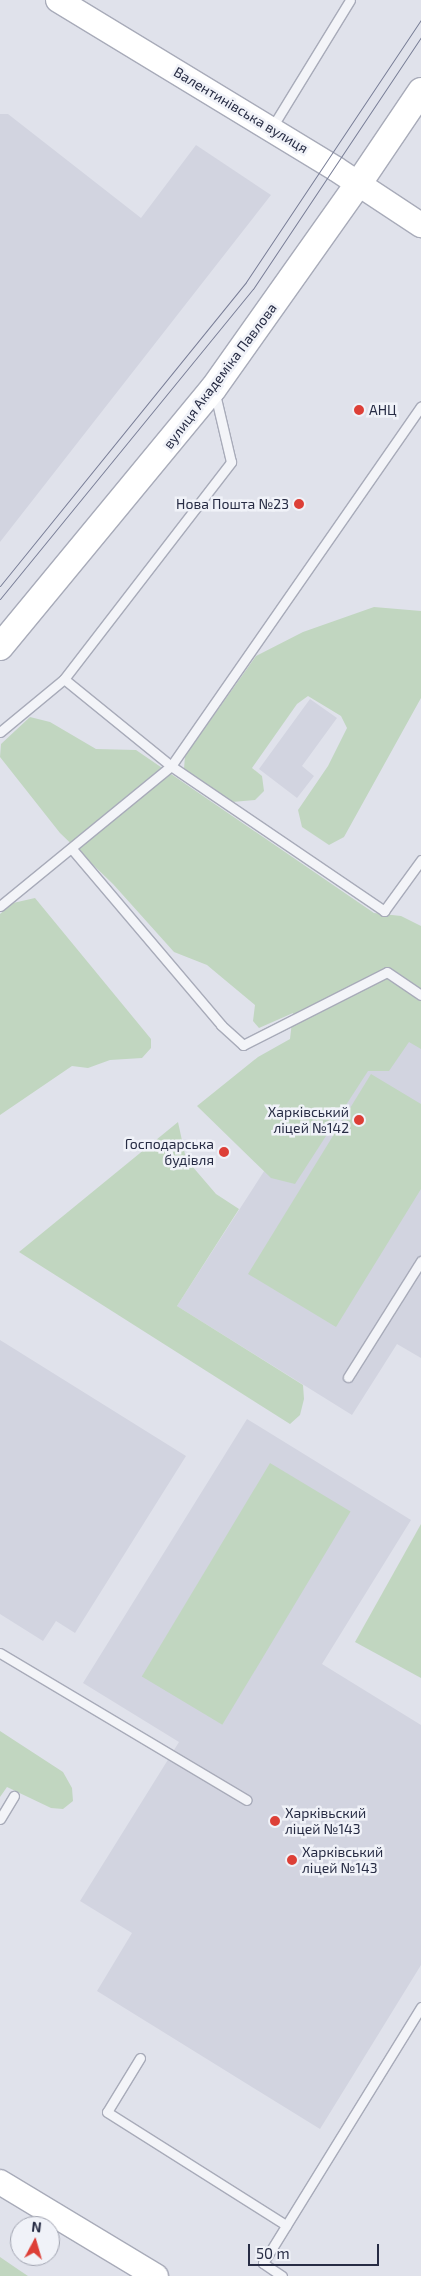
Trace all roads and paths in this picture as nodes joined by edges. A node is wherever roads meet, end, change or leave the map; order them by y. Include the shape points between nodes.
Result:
1 (58, 0) edge
2 (350, 0) edge
3 (421, 91) edge
4 (271, 130) junction
5 (360, 184) junction
6 (421, 225) edge
7 (214, 389) junction
8 (421, 406) edge
9 (0, 647) edge
10 (64, 679) junction
11 (0, 732) edge
12 (171, 766) junction
13 (72, 849) junction
14 (421, 860) edge
15 (0, 906) edge
16 (421, 995) edge
17 (421, 1261) edge
18 (348, 1377) dead end
19 (0, 1652) edge
20 (14, 1796) dead end
21 (247, 1800) dead end
22 (0, 1819) edge
23 (421, 2007) edge
24 (140, 2058) dead end
25 (0, 2182) edge
26 (286, 2225) junction
27 (156, 2276) edge
28 (282, 2276) edge

1 - 4 street, Валентинівська вулиця
2 - 4 lane
3 - 5 main road, вулиця Академіка Павлова
4 - 5 street, Валентинівська вулиця
5 - 6 street, Валентинівська вулиця
5 - 7 main road, вулиця Академіка Павлова
7 - 9 main road, вулиця Академіка Павлова
7 - 10 lane via 230,462
8 - 12 lane
10 - 11 lane
10 - 12 lane
12 - 13 lane
12 - 14 lane via 384,911
13 - 15 lane
13 - 16 lane via 221,1026 243,1045 387,972
17 - 18 lane
19 - 21 lane
20 - 22 lane
23 - 26 lane
24 - 26 lane via 107,2112
25 - 27 street
26 - 28 lane via 263,2263

